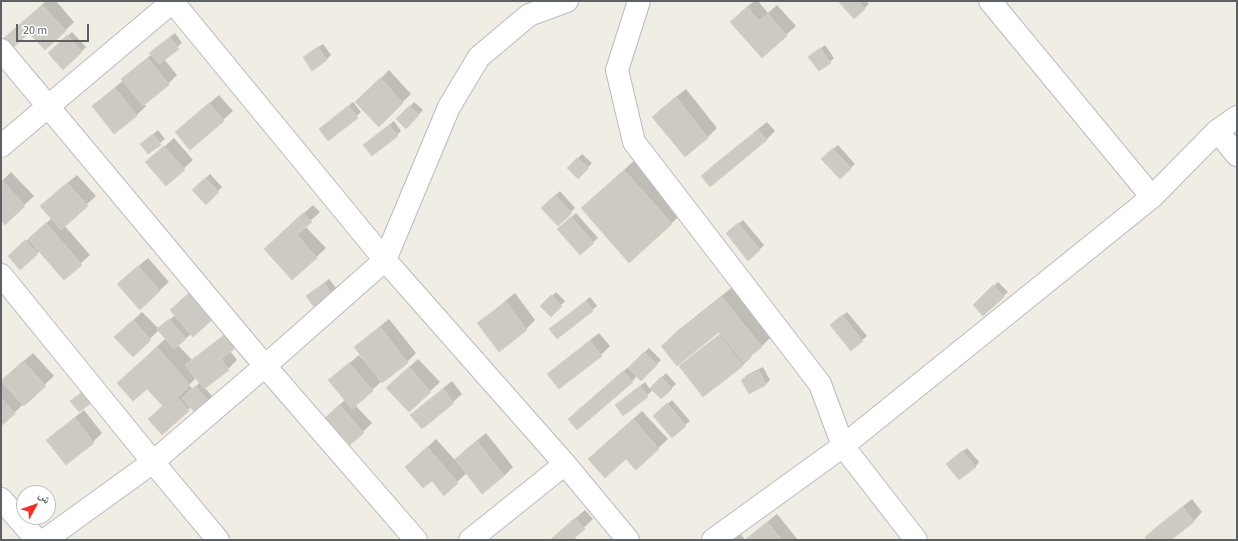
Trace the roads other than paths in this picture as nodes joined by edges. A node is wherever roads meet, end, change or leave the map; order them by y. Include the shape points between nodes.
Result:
1 (172, 1) edge
2 (567, 1) edge
3 (640, 1) edge
4 (990, 1) edge
5 (1, 50) edge
6 (49, 107) junction
7 (1237, 117) edge
8 (1217, 131) junction
9 (1, 146) edge
10 (1237, 155) edge
11 (1152, 197) junction
12 (385, 260) junction
13 (1, 275) edge
14 (265, 366) junction
15 (843, 446) junction
16 (152, 462) junction
17 (564, 464) junction
18 (1, 499) edge
19 (37, 540) edge
20 (45, 540) edge
21 (218, 540) edge
22 (416, 540) edge
23 (470, 540) edge
24 (628, 540) edge
25 (713, 540) edge
26 (916, 540) edge

1 - 6 street
1 - 12 street
2 - 12 street via 529,15 479,57 449,107
3 - 15 street via 617,70 634,142 820,384
4 - 11 street
5 - 6 street
6 - 9 street
6 - 14 street
7 - 8 street
8 - 10 street
8 - 11 street
11 - 15 street
12 - 14 street
12 - 17 street
13 - 16 street
14 - 16 street
14 - 22 street
15 - 25 street
15 - 26 street
16 - 20 street
16 - 21 street
17 - 23 street
17 - 24 street
18 - 19 street

